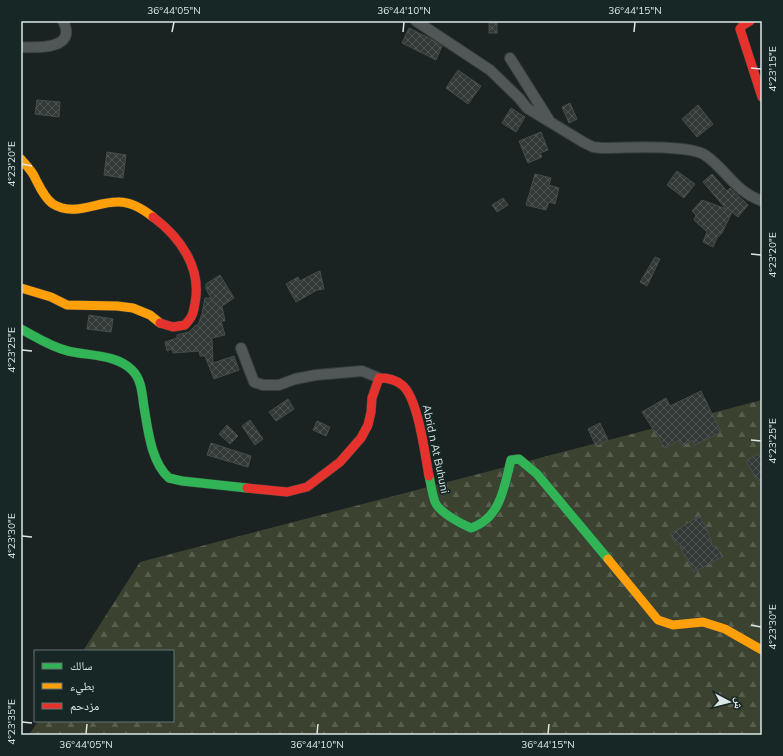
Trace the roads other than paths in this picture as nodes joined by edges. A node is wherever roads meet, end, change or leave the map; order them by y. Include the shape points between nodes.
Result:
1 (64, 21) edge
2 (416, 21) edge
3 (750, 21) edge
4 (21, 48) edge
5 (510, 58) dead end
6 (762, 97) edge
7 (551, 124) junction
8 (21, 159) edge
9 (762, 201) edge
10 (21, 288) edge
11 (21, 329) edge
12 (241, 348) dead end
13 (379, 378) junction
14 (762, 650) edge

1 - 4 street via 67,28 65,37 56,45
2 - 7 street via 490,70 526,108
3 - 6 street via 743,24 740,29
5 - 7 street
7 - 9 street via 593,147 690,149 704,154 736,186
8 - 10 street via 56,205 78,210 106,202 122,202 153,216 188,256 197,285 193,315 185,325 173,327 161,324 150,315 133,308 68,305
11 - 13 street via 69,351 91,354 129,366 137,376 143,393 150,438 158,461 169,478 182,481 286,492 307,487 340,462 361,438 372,412 372,398
12 - 13 street via 254,382 263,384 279,385 316,375 362,371
13 - 14 street, Abrid n At Buhuni via 391,378 403,385 411,395 435,503 450,517 471,528 486,521 499,505 511,460 519,459 537,474 658,620 673,625 703,622 725,629

